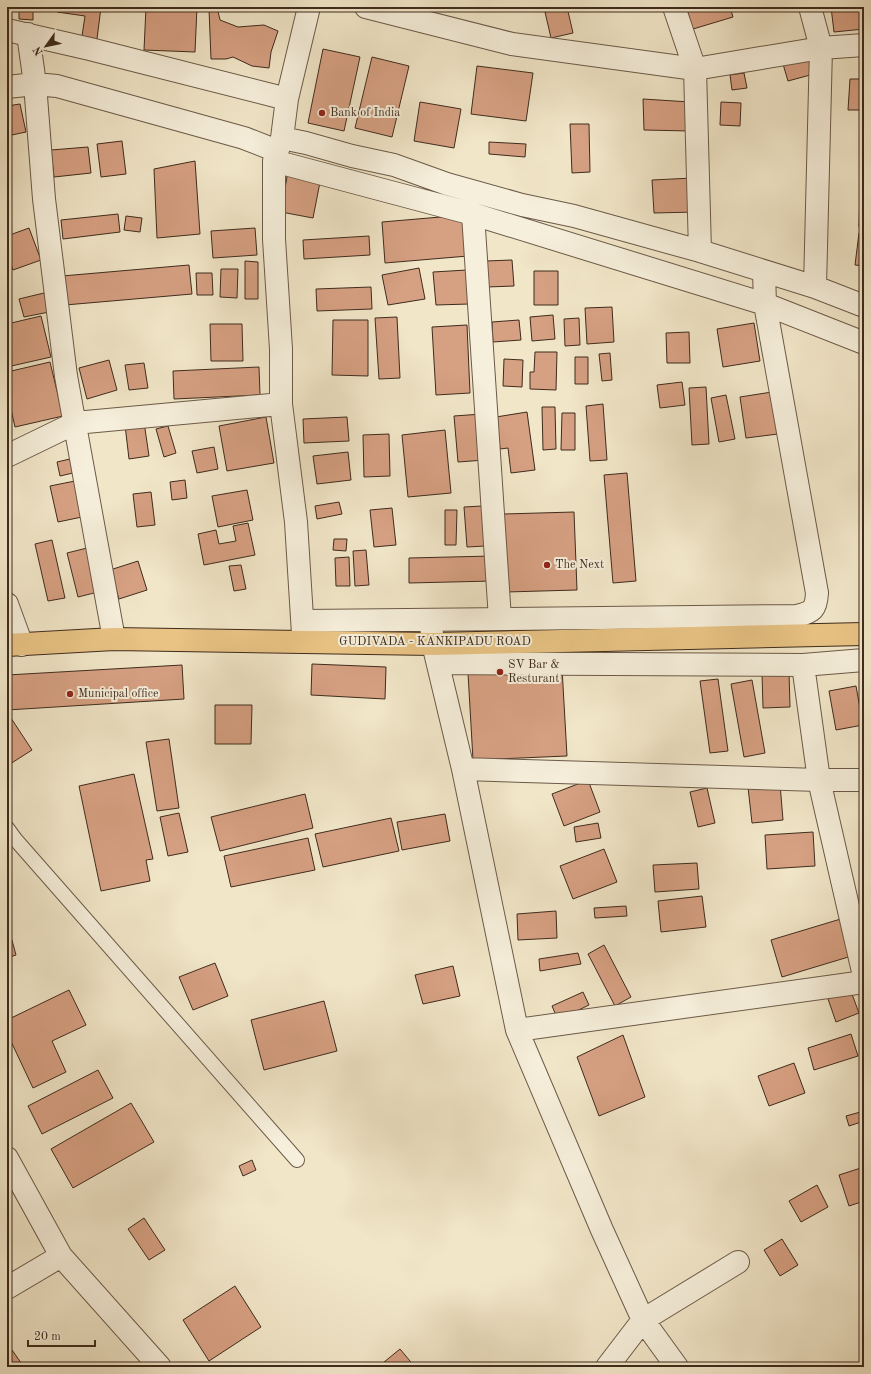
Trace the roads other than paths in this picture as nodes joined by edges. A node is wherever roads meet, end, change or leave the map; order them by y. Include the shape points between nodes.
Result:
1 (309, 7) edge
2 (366, 7) edge
3 (674, 7) edge
4 (810, 7) edge
5 (7, 30) edge
6 (28, 34) junction
7 (864, 45) edge
8 (821, 48) junction
9 (695, 69) junction
10 (35, 84) junction
11 (7, 87) edge
12 (287, 99) junction
13 (277, 150) junction
14 (473, 214) junction
15 (700, 251) junction
16 (764, 272) junction
17 (815, 287) junction
18 (765, 304) junction
19 (864, 306) edge
20 (864, 343) edge
21 (281, 404) junction
22 (75, 423) junction
23 (7, 456) edge
24 (7, 604) edge
25 (500, 619) junction
26 (430, 620) junction
27 (303, 631) junction
28 (864, 634) edge
29 (114, 639) junction
30 (15, 645) edge
31 (436, 654) junction
32 (864, 660) edge
33 (803, 665) junction
34 (463, 769) junction
35 (819, 780) junction
36 (864, 780) edge
37 (7, 828) edge
38 (864, 976) edge
39 (864, 982) edge
40 (517, 1030) junction
41 (7, 1158) edge
42 (297, 1160) dead end
43 (61, 1256) junction
44 (738, 1262) dead end
45 (7, 1288) edge
46 (643, 1320) junction
47 (160, 1367) edge
48 (607, 1367) edge
49 (677, 1367) edge

1 - 12 street
2 - 9 street via 512,44
3 - 9 street
4 - 8 street
5 - 6 street
6 - 10 street
6 - 12 street
7 - 8 street
8 - 9 street
8 - 17 street
9 - 15 street
10 - 11 street
10 - 13 street via 57,86 244,138
10 - 22 street via 44,199 66,376
12 - 13 street
13 - 14 street
13 - 15 street via 306,143 394,165 462,189 574,216
13 - 21 street via 274,239
14 - 18 street
14 - 25 street
15 - 16 street
16 - 17 street
16 - 18 street
17 - 19 street
18 - 20 street
18 - 25 street via 817,593 816,604 810,612 797,616
21 - 22 street
21 - 27 street via 296,522
22 - 23 street
22 - 29 street
24 - 30 street
25 - 26 street
26 - 27 street
26 - 31 street
27 - 29 main road, GUDIVADA - KANKIPADU ROAD
27 - 31 main road, GUDIVADA - KANKIPADU ROAD
28 - 31 main road, GUDIVADA - KANKIPADU ROAD
29 - 30 main road, GUDIVADA - KANKIPADU ROAD
31 - 33 street
31 - 34 street
32 - 33 street
33 - 35 street
34 - 35 street
34 - 40 street
35 - 36 street
35 - 38 street
37 - 42 lane
39 - 40 street
40 - 46 street
41 - 43 street
43 - 45 street
43 - 47 street
44 - 46 street
46 - 48 street
46 - 49 street

